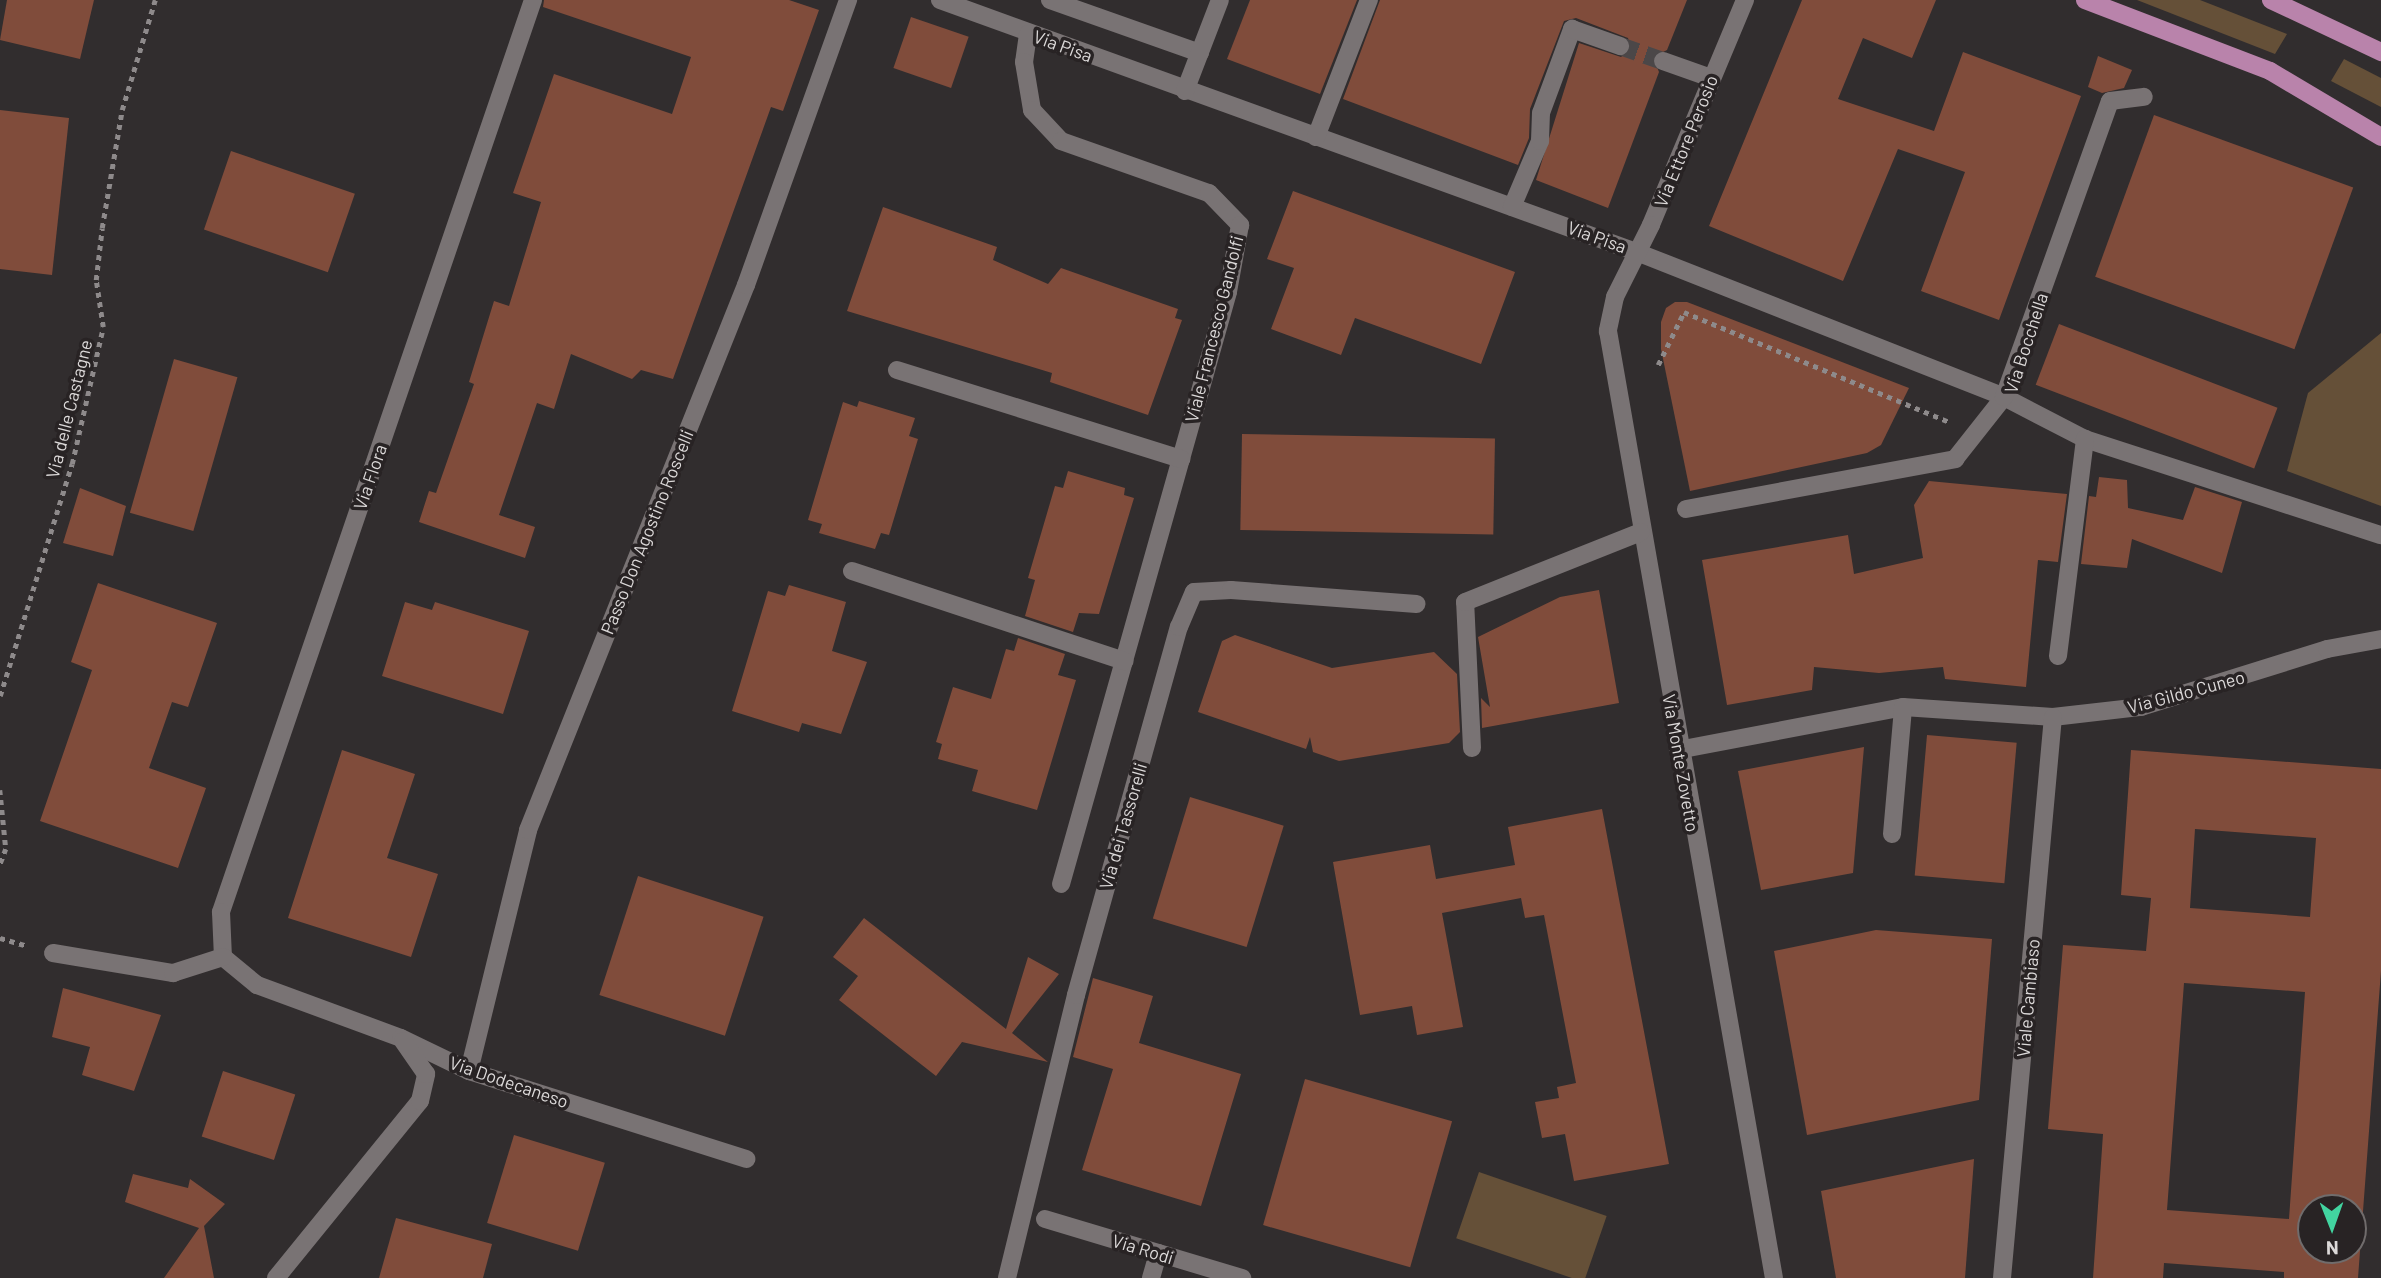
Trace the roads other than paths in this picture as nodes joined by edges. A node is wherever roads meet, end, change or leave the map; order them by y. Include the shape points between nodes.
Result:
1 (533, 0) edge
2 (848, 0) edge
3 (940, 0) edge
4 (1050, 0) edge
5 (1220, 0) edge
6 (1369, 0) edge
7 (1733, 0) edge
8 (1745, 0) edge
9 (2085, 0) edge
10 (2271, 0) edge
11 (1731, 28) junction
12 (1028, 34) junction
13 (1620, 46) tunnel mouth
14 (2380, 48) edge
15 (1200, 53) junction
16 (1663, 61) tunnel mouth
17 (1712, 78) junction
18 (1185, 91) junction
19 (2144, 97) dead end
20 (1316, 137) junction
21 (2381, 137) edge
22 (1512, 207) junction
23 (1639, 253) junction
24 (897, 370) dead end
25 (2004, 397) junction
26 (2085, 439) junction
27 (1181, 459) junction
28 (1686, 509) dead end
29 (1641, 532) junction
30 (2381, 535) edge
31 (852, 571) dead end
32 (1416, 604) dead end
33 (2381, 639) edge
34 (2058, 656) dead end
35 (1124, 661) junction
36 (1903, 707) junction
37 (2053, 717) junction
38 (1472, 748) dead end
39 (1678, 750) junction
40 (1892, 834) dead end
41 (1062, 884) dead end
42 (53, 953) dead end
43 (223, 957) junction
44 (401, 1038) junction
45 (469, 1072) junction
46 (746, 1159) dead end
47 (1045, 1219) dead end
48 (1158, 1253) junction
49 (276, 1278) edge
50 (1007, 1278) edge
51 (1150, 1278) edge
52 (1242, 1278) edge
53 (1774, 1278) edge
54 (2002, 1278) edge

1 - 43 street, Via Flora via 221,912
2 - 45 street, Passo Don Agostino Roscelli via 746,285 528,830
3 - 12 street, Via Pisa
4 - 15 street
5 - 15 street
6 - 20 street
7 - 11 street, Via Ettore Perosio
8 - 11 street, Via Ettore Perosio
9 - 21 main road via 2270,71
10 - 14 main road
11 - 17 street, Via Ettore Perosio
12 - 18 street, Via Pisa
12 - 27 street, Viale Francesco Gandolfi via 1024,62 1032,110 1061,141 1209,193 1240,225 1228,292
13 - 22 street via 1572,29 1541,113 1539,141
15 - 18 street
16 - 17 street
17 - 23 street, Via Ettore Perosio
18 - 20 street, Via Pisa
19 - 25 street, Via Bocchella via 2110,101
20 - 22 street, Via Pisa
22 - 23 street, Via Pisa
23 - 25 street, Via Pisa
23 - 29 street, Via Monte Zovetto via 1615,297 1608,331
24 - 27 street
25 - 26 street, Via Bocchella
25 - 28 street via 1955,459
26 - 30 street, Via Bocchella
26 - 34 street
27 - 35 street, Viale Francesco Gandolfi
29 - 38 street via 1465,602
29 - 39 street, Via Monte Zovetto
31 - 35 street
32 - 50 street, Via dei Tassorelli via 1231,590 1194,592 1179,627 1076,995
33 - 37 street, Via Gildo Cuneo via 2328,649 2141,708
35 - 41 street, Viale Francesco Gandolfi
36 - 37 street, Via Gildo Cuneo
36 - 39 street, Via Gildo Cuneo
36 - 40 street
37 - 54 street, Viale Cambiaso
39 - 53 street, Via Monte Zovetto
42 - 43 street via 173,973
43 - 44 street via 257,985
44 - 45 street, Via Dodecaneso
44 - 49 street, Via Dodecaneso via 426,1074 419,1101
45 - 46 street, Via Dodecaneso
47 - 48 street, Via Rodi
48 - 51 street
48 - 52 street, Via Rodi

